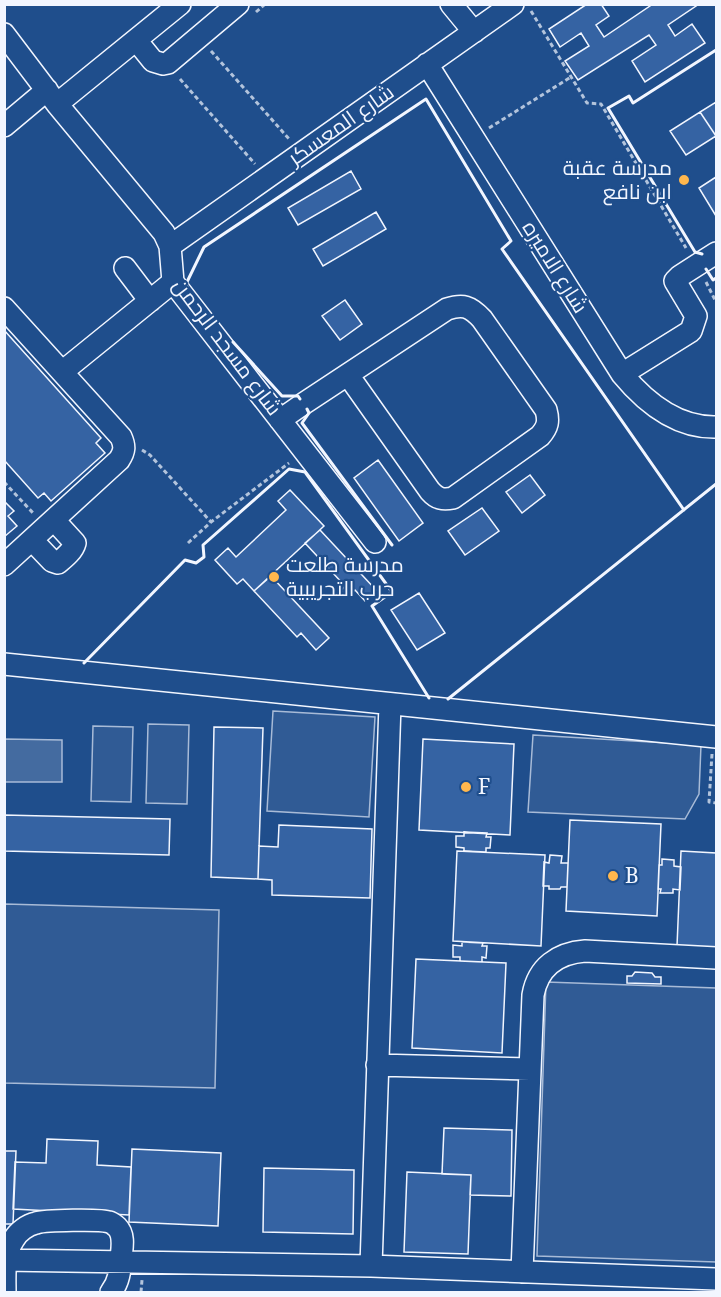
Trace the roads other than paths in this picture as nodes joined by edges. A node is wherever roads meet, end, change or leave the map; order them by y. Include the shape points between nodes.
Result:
1 (180, 4) edge
2 (238, 4) edge
3 (451, 4) edge
4 (504, 7) edge
5 (474, 32) junction
6 (4, 34) edge
7 (136, 40) junction
8 (427, 64) junction
9 (52, 97) junction
10 (4, 126) edge
11 (170, 246) junction
12 (717, 253) edge
13 (124, 268) dead end
14 (173, 282) junction
15 (150, 301) junction
16 (4, 308) edge
17 (62, 372) junction
18 (622, 374) junction
19 (348, 375) junction
20 (280, 420) junction
21 (717, 427) edge
22 (375, 542) dead end
23 (4, 565) edge
24 (4, 664) edge
25 (390, 704) junction
26 (717, 737) edge
27 (717, 958) edge
28 (377, 1065) junction
29 (530, 1069) junction
30 (5, 1260) edge
31 (121, 1260) junction
32 (371, 1266) junction
33 (522, 1272) junction
34 (717, 1279) edge
35 (5, 1293) edge
36 (111, 1293) edge

1 - 7 street
2 - 7 street via 168,63 153,61
3 - 5 street
4 - 5 street, شارع المعسكر
5 - 8 street, شارع المعسكر
6 - 9 street, شارع مسجد الرحمن
7 - 9 street
8 - 11 street, شارع المعسكر
8 - 18 street, شارع الاميره
9 - 10 street
9 - 11 street, شارع مسجد الرحمن via 164,233
11 - 14 street, شارع مسجد الرحمن
12 - 18 street via 675,281 696,316 691,331
13 - 15 street
14 - 15 street
14 - 20 street, شارع مسجد الرحمن
15 - 17 street
16 - 17 street
17 - 23 street via 122,445 119,460
18 - 21 street, شارع الاميره via 660,411 684,422
19 - 19 street via 447,309 459,305 472,309 482,319 546,410 547,429 445,500 430,491
19 - 20 street
20 - 22 street, شارع مسجد الرحمن
24 - 25 street
25 - 26 street
25 - 28 street
27 - 29 street via 585,951 560,956 541,972 535,983
28 - 29 street
28 - 32 street
29 - 33 street
30 - 31 street
30 - 31 street via 15,1236 35,1223 102,1221 121,1232
30 - 35 street
31 - 32 street
31 - 36 street
32 - 33 street
33 - 34 street

